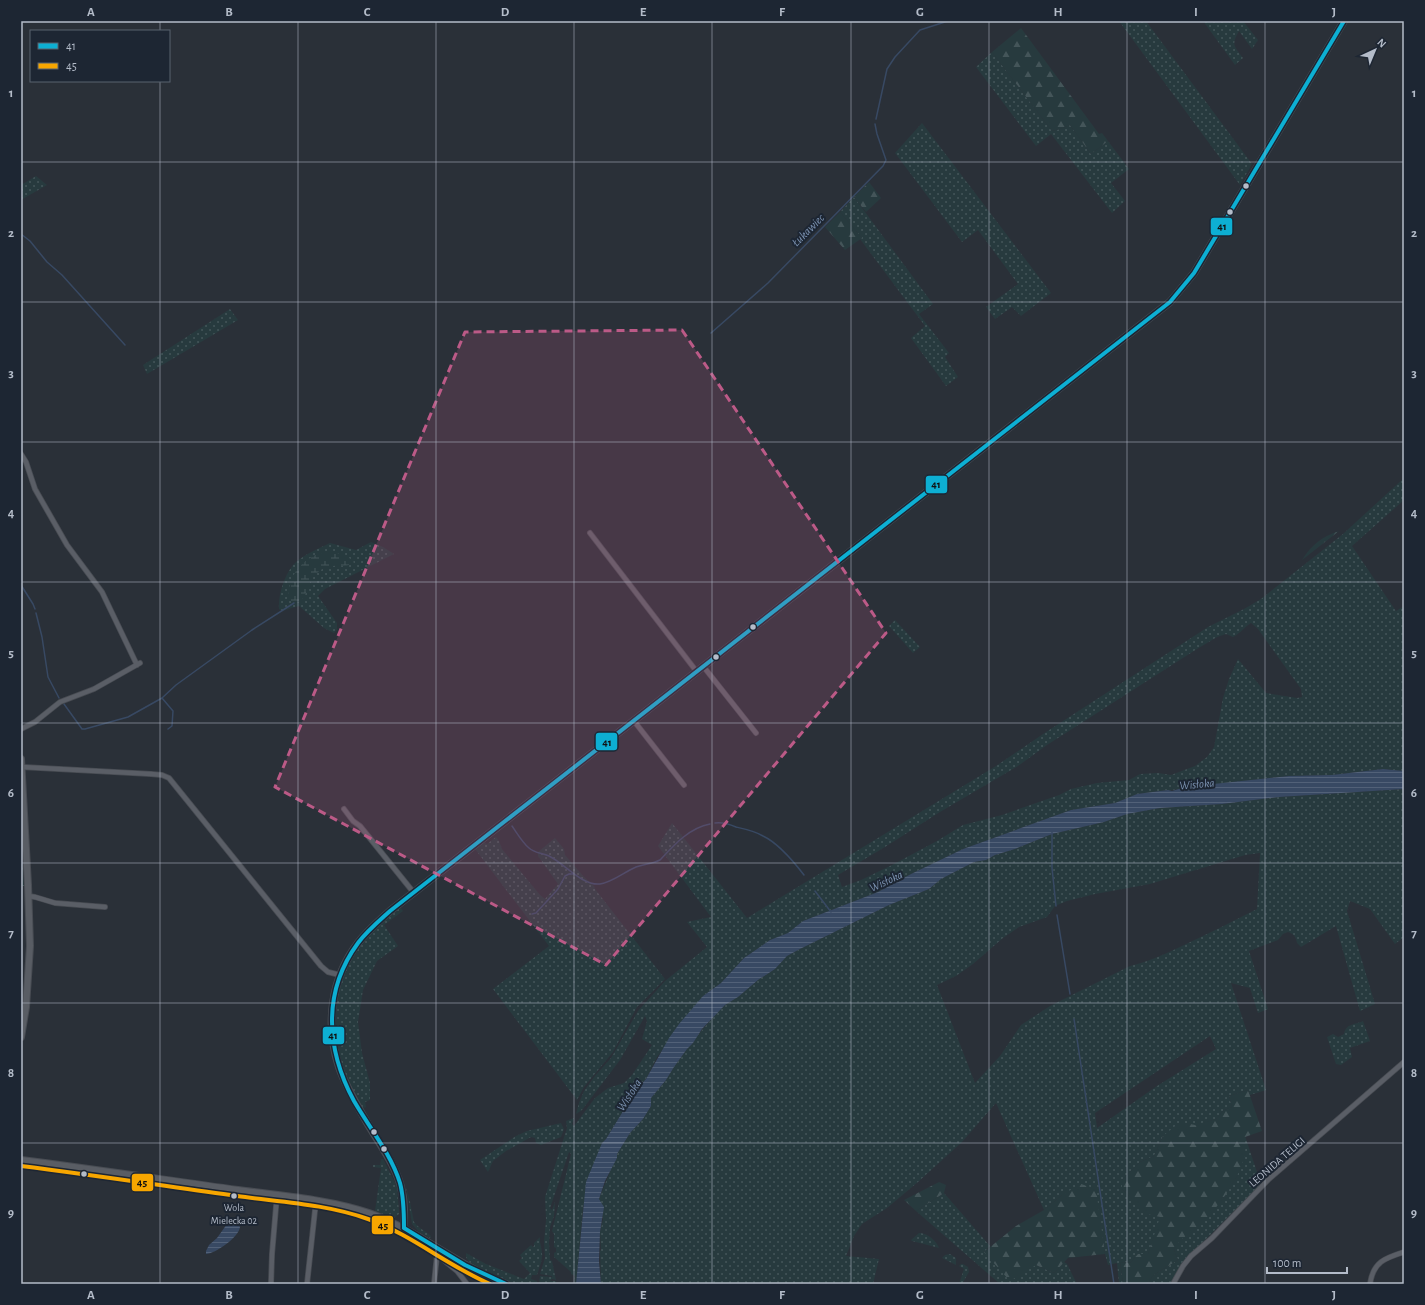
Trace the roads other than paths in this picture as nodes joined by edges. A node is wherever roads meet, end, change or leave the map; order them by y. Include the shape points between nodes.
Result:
1 (1344, 21) edge
2 (21, 454) edge
3 (590, 533) dead end
4 (704, 666) junction
5 (697, 672) junction
6 (634, 721) junction
7 (21, 729) edge
8 (756, 733) dead end
9 (21, 759) edge
10 (22, 767) edge
11 (684, 785) dead end
12 (344, 809) dead end
13 (414, 893) junction
14 (28, 896) junction
15 (104, 907) dead end
16 (340, 975) junction
17 (21, 1037) edge
18 (1404, 1062) edge
19 (21, 1160) edge
20 (277, 1195) junction
21 (316, 1201) junction
22 (404, 1228) junction
23 (436, 1247) junction
24 (1404, 1252) edge
25 (437, 1255) junction
26 (271, 1284) edge
27 (307, 1284) edge
28 (434, 1284) edge
29 (468, 1284) edge
30 (506, 1284) edge
31 (1173, 1284) edge
32 (1370, 1284) edge

1 - 4 street via 1194,273 1170,302
2 - 7 street via 38,495 67,545 102,592 138,664 103,684 60,702 35,722
3 - 5 street
4 - 5 street
4 - 8 street
5 - 6 street
6 - 11 street
6 - 13 street
9 - 10 street
10 - 14 street
10 - 16 street via 151,774 169,778 321,966 328,972
12 - 13 street
13 - 16 street via 365,935 347,960
14 - 15 street via 55,903
14 - 17 street via 29,966
16 - 22 street via 332,1016 333,1042 339,1066 349,1090 398,1177 404,1202
18 - 31 street, LEONIDA TELIGI via 1269,1179 1191,1256 1182,1266
19 - 20 street
20 - 21 street
20 - 26 street
21 - 22 street via 368,1213
21 - 27 street
22 - 23 street
23 - 25 street
23 - 30 street via 465,1265
24 - 32 street via 1378,1263
25 - 28 street
25 - 29 street

